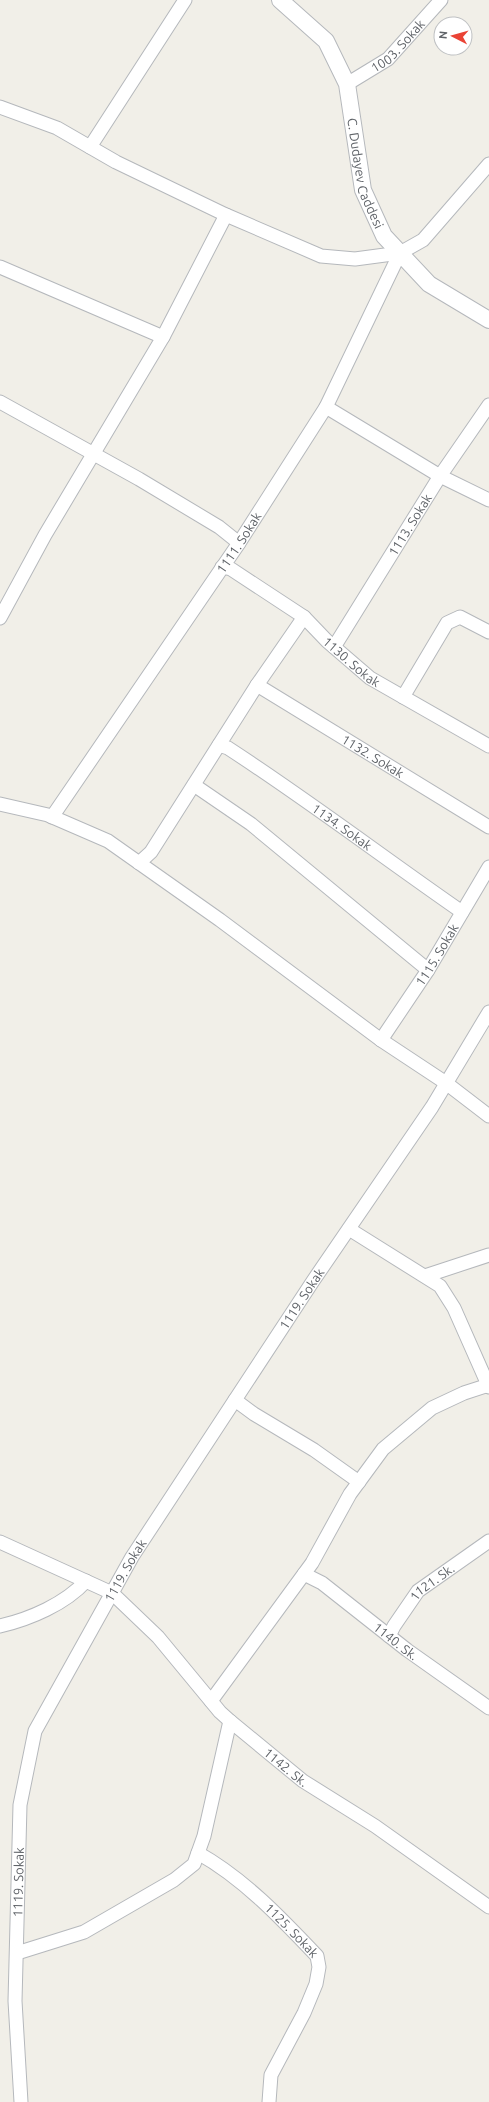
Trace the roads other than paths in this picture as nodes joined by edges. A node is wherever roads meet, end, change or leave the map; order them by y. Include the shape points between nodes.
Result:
1 (185, 0) edge
2 (280, 0) edge
3 (441, 0) edge
4 (347, 84) junction
5 (0, 107) edge
6 (90, 147) junction
7 (489, 164) edge
8 (226, 215) junction
9 (400, 253) junction
10 (0, 267) edge
11 (489, 320) edge
12 (163, 337) junction
13 (0, 402) edge
14 (489, 405) edge
15 (326, 407) junction
16 (94, 454) junction
17 (440, 476) junction
18 (489, 500) edge
19 (239, 543) junction
20 (222, 567) junction
21 (304, 617) junction
22 (0, 618) edge
23 (489, 632) edge
24 (334, 647) junction
25 (257, 684) junction
26 (403, 696) junction
27 (219, 745) junction
28 (489, 746) edge
29 (194, 785) junction
30 (0, 804) edge
31 (52, 817) junction
32 (489, 827) edge
33 (139, 864) junction
34 (489, 867) edge
35 (462, 912) junction
36 (428, 970) junction
37 (489, 1012) edge
38 (381, 1040) junction
39 (446, 1083) junction
40 (489, 1116) edge
41 (349, 1229) junction
42 (489, 1255) edge
43 (424, 1276) junction
44 (489, 1386) edge
45 (235, 1400) junction
46 (359, 1482) junction
47 (489, 1541) edge
48 (0, 1542) edge
49 (304, 1574) junction
50 (86, 1581) junction
51 (112, 1593) junction
52 (0, 1626) edge
53 (389, 1636) junction
54 (211, 1701) junction
55 (489, 1708) edge
56 (230, 1720) junction
57 (198, 1853) junction
58 (489, 1907) edge
59 (17, 1954) junction
60 (21, 2102) edge
61 (269, 2102) edge

1 - 6 street
2 - 4 street, C. Dudayev Caddesi via 326,41
3 - 4 street, 1003. Sokak via 388,59
4 - 9 street, C. Dudayev Caddesi via 363,190 384,236
5 - 6 street via 57,128
6 - 8 street
7 - 9 street via 423,240
8 - 9 street via 321,256 355,259
8 - 12 street
9 - 11 street, C. Dudayev Caddesi via 428,284
9 - 15 street, 1111. Sokak
10 - 12 street
12 - 16 street
13 - 16 street
14 - 17 street, 1113. Sokak
15 - 17 street
15 - 19 street, 1111. Sokak
16 - 19 street via 219,527
16 - 22 street via 45,535
17 - 18 street
17 - 24 street, 1113. Sokak
19 - 20 street, 1111. Sokak
20 - 21 street, 1130. Sokak via 231,570
20 - 31 street, 1111. Sokak
21 - 24 street, 1130. Sokak
21 - 25 street
23 - 26 street via 460,617 446,623
24 - 26 street, 1130. Sokak via 370,678
25 - 27 street
25 - 32 street, 1132. Sokak
26 - 28 street, 1130. Sokak
27 - 29 street
27 - 35 street, 1134. Sokak via 228,748 297,793
29 - 33 street via 151,852
29 - 36 street via 251,824
30 - 31 street
31 - 33 street via 108,841
33 - 38 street via 220,920
34 - 35 street, 1115. Sokak
35 - 36 street, 1115. Sokak
36 - 38 street, 1115. Sokak
37 - 39 street, 1119. Sokak
38 - 39 street
39 - 40 street
39 - 41 street, 1119. Sokak
41 - 43 street
41 - 45 street, 1119. Sokak
42 - 43 street
43 - 44 street via 440,1286 454,1308
44 - 46 street via 464,1393 432,1408 383,1449
45 - 46 street
45 - 51 street, 1119. Sokak via 132,1557
46 - 49 street
47 - 53 street, 1121. Sk. via 418,1591
48 - 50 street, 1142. Sk.
49 - 53 street, 1140. Sk. via 322,1583
49 - 54 street
50 - 51 street, 1142. Sk.
50 - 52 street via 77,1591 54,1605
51 - 54 street, 1142. Sk. via 158,1637
51 - 59 street, 1119. Sokak via 35,1731 20,1805
53 - 55 street, 1140. Sk.
54 - 56 street, 1142. Sk.
56 - 57 street
56 - 58 street, 1142. Sk. via 303,1781 375,1826
57 - 59 street via 194,1864 174,1880 84,1932
57 - 61 street, 1125. Sokak via 240,1881 317,1956 319,1967 316,1984 304,2013 271,2075
59 - 60 street, 1119. Sokak via 15,2001

